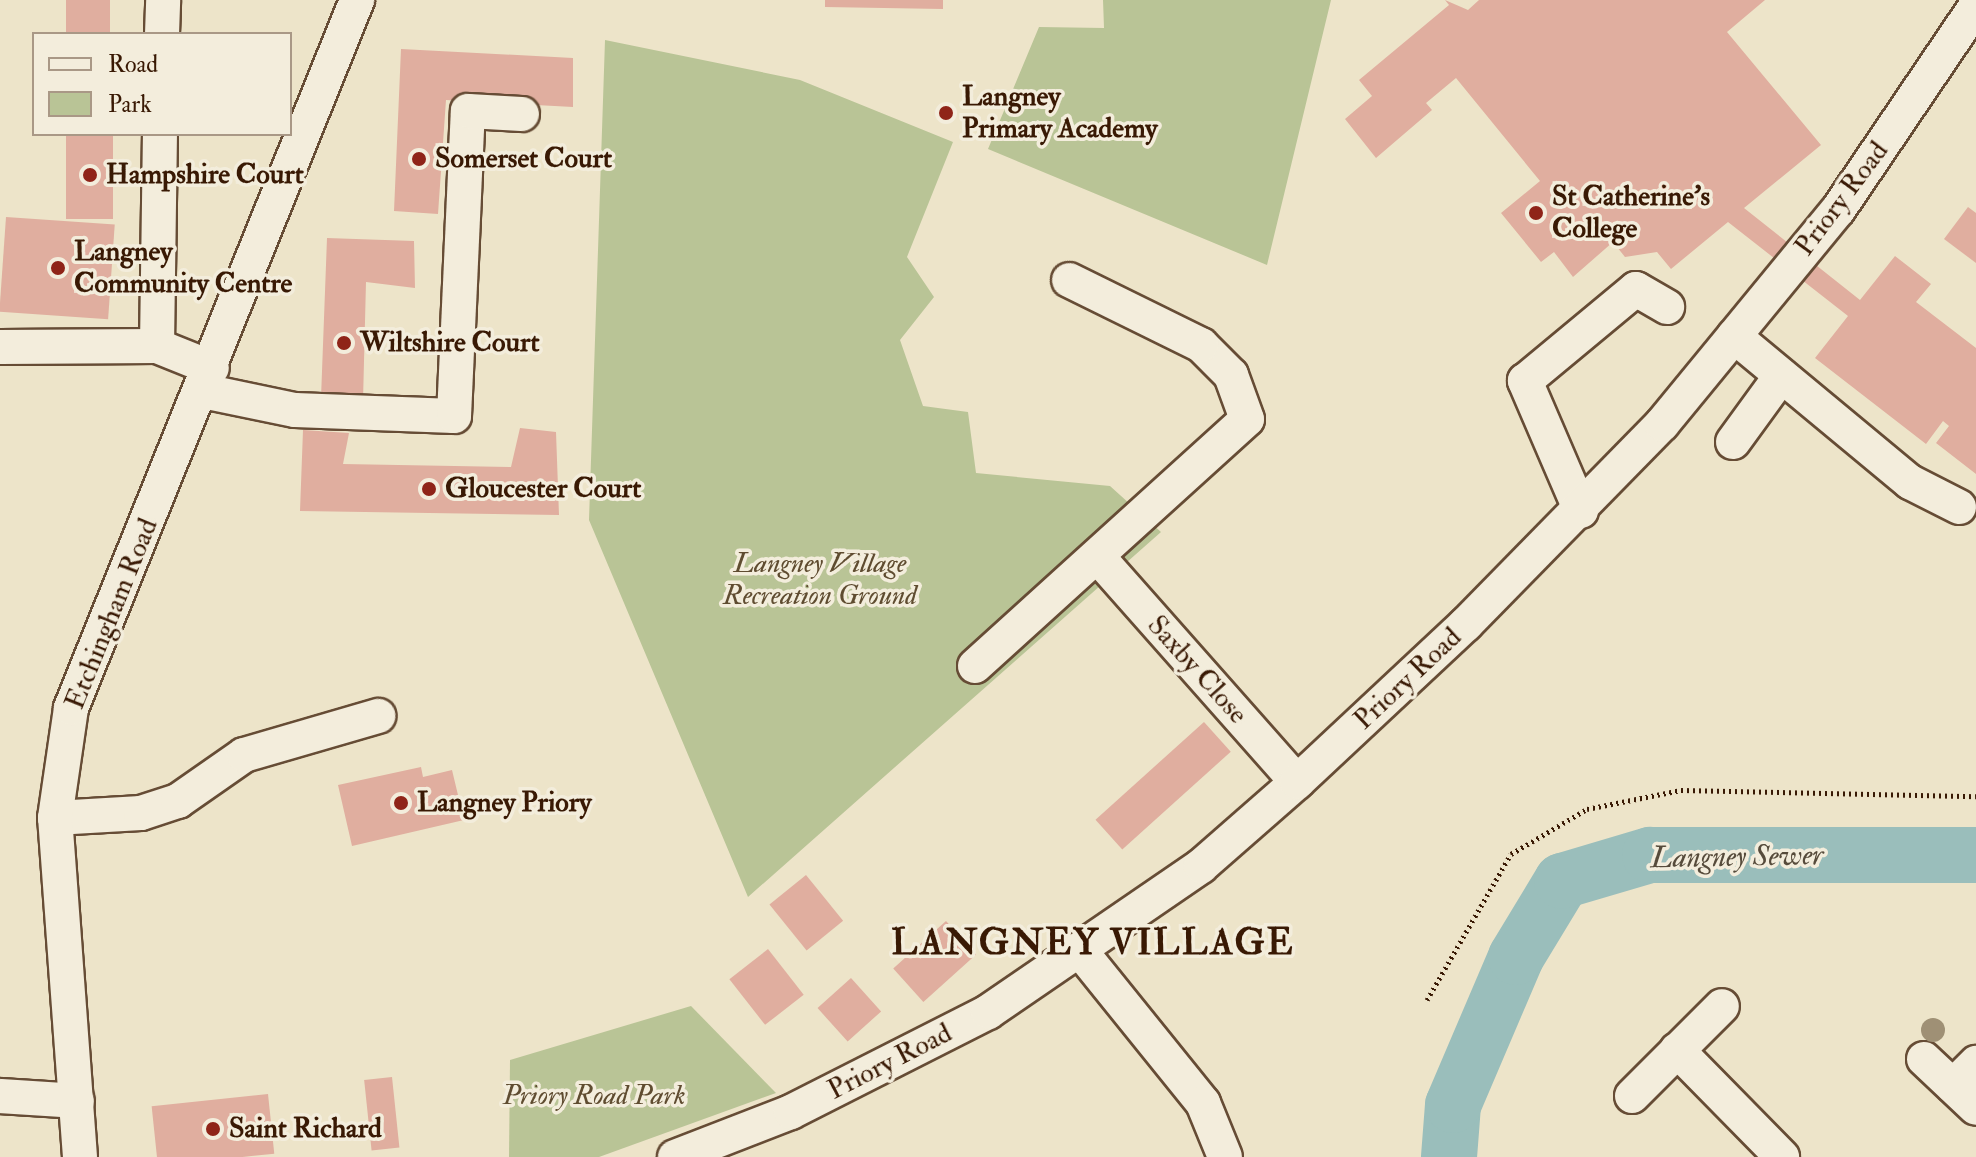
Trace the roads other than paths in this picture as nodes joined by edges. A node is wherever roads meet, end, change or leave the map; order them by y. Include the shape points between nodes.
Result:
1 (163, 0) edge
2 (357, 0) edge
3 (1976, 6) edge
4 (162, 32) edge
5 (522, 114) dead end
6 (160, 136) edge
7 (1069, 280) dead end
8 (1667, 307) dead end
9 (1734, 336) junction
10 (157, 346) junction
11 (0, 347) edge
12 (1781, 376) junction
13 (207, 380) junction
14 (1733, 442) dead end
15 (1959, 507) dead end
16 (1581, 511) junction
17 (1098, 557) junction
18 (975, 666) dead end
19 (378, 716) dead end
20 (1297, 782) junction
21 (55, 818) junction
22 (1082, 953) junction
23 (1722, 1006) dead end
24 (1677, 1050) junction
25 (1924, 1059) dead end
26 (1968, 1086) edge
27 (0, 1096) edge
28 (1632, 1096) dead end
29 (77, 1101) junction
30 (80, 1157) edge
31 (675, 1157) edge
32 (1225, 1157) edge
33 (1782, 1157) edge

1 - 4 street
2 - 13 street, Etchingham Road
3 - 9 street, Priory Road via 1838,210
5 - 13 street via 468,111 454,416 295,410
6 - 10 street
7 - 17 street via 1201,345 1231,375 1247,419
8 - 16 street via 1636,289 1525,381
9 - 12 street
9 - 16 street, Priory Road
10 - 11 street
10 - 13 street
12 - 14 street
12 - 15 street via 1910,482
13 - 21 street, Etchingham Road via 71,708
16 - 20 street, Priory Road
17 - 18 street
17 - 20 street, Saxby Close
19 - 21 street via 244,755 178,801 141,813
20 - 22 street, Priory Road via 1201,866
21 - 29 street, Etchingham Road
22 - 31 street, Priory Road via 988,1012 791,1112
22 - 32 street via 1203,1103
23 - 24 street
24 - 28 street
24 - 33 street
25 - 26 street
27 - 29 street
29 - 30 street, Etchingham Road

